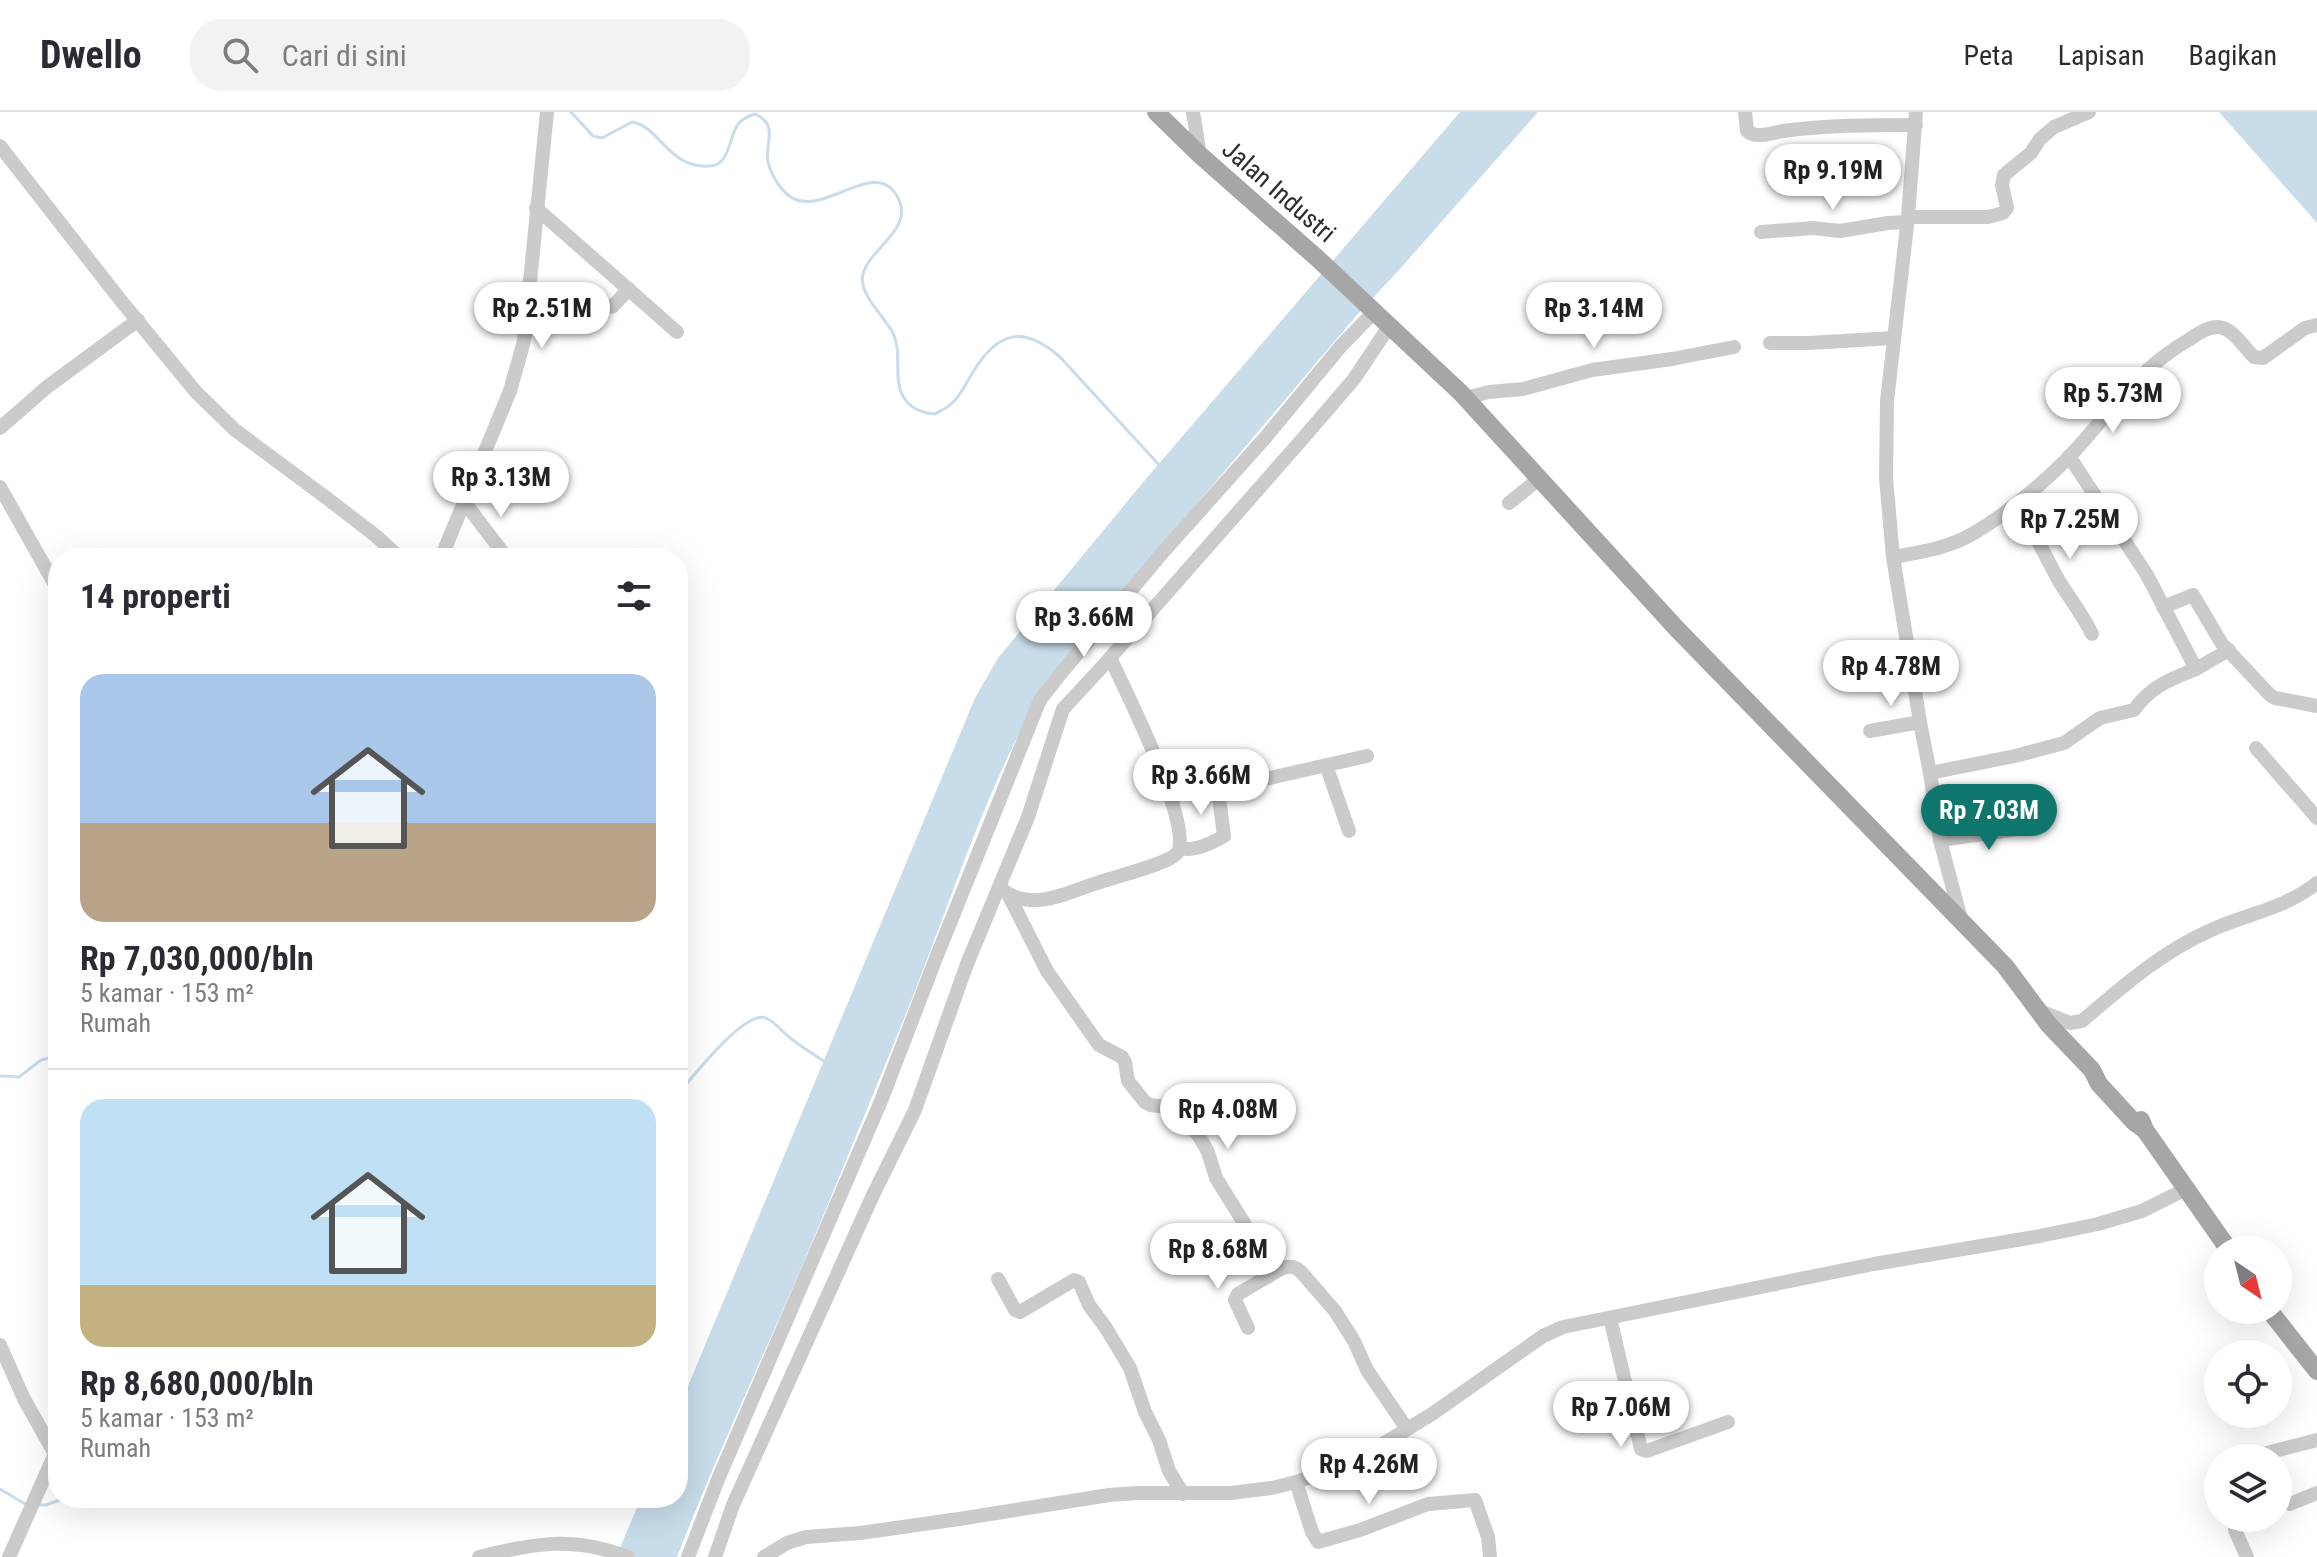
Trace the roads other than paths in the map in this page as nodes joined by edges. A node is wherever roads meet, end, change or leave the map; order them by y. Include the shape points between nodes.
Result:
1 (1156, 112) edge
2 (1193, 112) edge
3 (1745, 112) edge
4 (2089, 112) edge
5 (547, 115) edge
6 (1916, 118) edge
7 (0, 146) edge
8 (1200, 155) junction
9 (536, 208) junction
10 (1907, 220) junction
11 (1761, 232) dead end
12 (629, 289) junction
13 (612, 307) dead end
14 (1372, 310) junction
15 (138, 320) junction
16 (1390, 325) junction
17 (2317, 325) edge
18 (677, 332) dead end
19 (1893, 338) junction
20 (1770, 343) dead end
21 (1734, 347) dead end
22 (1466, 398) junction
23 (0, 428) edge
24 (2069, 456) junction
25 (1540, 478) junction
26 (0, 487) edge
27 (465, 503) junction
28 (1509, 503) dead end
29 (2018, 503) junction
30 (389, 548) edge
31 (445, 548) edge
32 (499, 548) edge
33 (1893, 557) junction
34 (48, 572) edge
35 (2163, 607) junction
36 (2092, 634) dead end
37 (2229, 650) junction
38 (1110, 658) junction
39 (2196, 669) junction
40 (2317, 706) edge
41 (1920, 722) junction
42 (1870, 731) dead end
43 (2256, 748) dead end
44 (1367, 756) dead end
45 (1326, 765) junction
46 (1162, 773) junction
47 (1930, 773) junction
48 (1218, 790) junction
49 (2317, 818) edge
50 (2032, 827) dead end
51 (1349, 831) dead end
52 (1940, 840) junction
53 (1180, 848) junction
54 (2317, 883) edge
55 (1004, 891) junction
56 (1961, 920) junction
57 (2037, 1010) junction
58 (2188, 1188) junction
59 (2220, 1236) edge
60 (1267, 1277) junction
61 (998, 1279) dead end
62 (1610, 1318) junction
63 (2280, 1324) edge
64 (1248, 1328) dead end
65 (0, 1345) edge
66 (2317, 1371) edge
67 (1728, 1422) dead end
68 (1407, 1429) junction
69 (48, 1437) edge
70 (2317, 1440) edge
71 (2292, 1447) edge
72 (48, 1469) edge
73 (1296, 1482) junction
74 (2317, 1493) edge
75 (1183, 1494) junction
76 (2292, 1503) edge
77 (2236, 1532) edge
78 (597, 1552) edge
79 (621, 1554) edge
80 (9, 1557) edge
81 (479, 1557) edge
82 (688, 1557) edge
83 (715, 1557) edge
84 (764, 1557) edge
85 (1490, 1557) edge
86 (2247, 1557) edge

1 - 8 main road, Jalan Industri
2 - 8 street
3 - 6 street via 1747,131 1756,136
4 - 10 street via 2054,127 2004,175 2003,213
5 - 9 street
6 - 10 street
7 - 15 street
8 - 14 main road, Jalan Industri
9 - 12 street
9 - 27 street via 520,358
10 - 11 street via 1840,231
10 - 19 street
12 - 13 street
12 - 18 street
14 - 16 main road, Jalan Industri
14 - 82 street via 1040,700 881,1101
15 - 23 street
15 - 30 street via 196,392 235,430
16 - 22 main road, Jalan Industri
16 - 38 street via 1354,379
17 - 24 street via 2258,359 2234,334 2218,326 2195,335 2138,377
19 - 20 street
19 - 33 street via 1885,451
21 - 22 street
22 - 25 main road, Jalan Industri
24 - 29 street
24 - 35 street
25 - 28 street
25 - 56 main road, Jalan Industri via 1677,629
26 - 34 street
27 - 31 street
27 - 32 street
29 - 33 street via 1963,540
29 - 36 street
33 - 41 street
35 - 37 street via 2193,595
35 - 39 street
37 - 39 street
37 - 40 street via 2270,695
38 - 46 street
38 - 55 street via 1063,709
39 - 47 street via 2152,689 2134,710 2100,718 2064,743
41 - 42 street
41 - 47 street
43 - 49 street
44 - 45 street
45 - 48 street
45 - 51 street
46 - 48 street via 1183,769 1202,789
46 - 53 street via 1181,834
47 - 52 street
48 - 53 street via 1224,836 1196,849
50 - 52 street
52 - 56 street
53 - 55 street via 1159,864 1058,897 1026,899
54 - 57 street via 2289,901 2194,938 2139,973 2082,1021 2070,1023
55 - 60 street via 1047,971 1099,1045 1122,1057 1128,1081 1145,1102 1172,1109 1199,1136
55 - 83 street via 967,964 915,1110 733,1505
56 - 57 main road, Jalan Industri
57 - 58 main road, Jalan Industri via 2140,1123
58 - 59 main road, Jalan Industri
58 - 62 street via 2142,1211 2098,1224
60 - 64 street via 1235,1300
60 - 68 street via 1289,1266 1302,1273 1335,1311
61 - 75 street via 1020,1312 1074,1280 1079,1282 1130,1368
62 - 67 street via 1641,1449
62 - 68 street via 1554,1330
63 - 66 main road
65 - 69 street
68 - 73 street via 1350,1462
70 - 71 street
72 - 80 street
73 - 75 street via 1241,1492
73 - 85 street via 1318,1542 1428,1504 1475,1500
74 - 76 street
75 - 84 street via 1109,1495 806,1537
77 - 86 street
78 - 79 street
78 - 81 street via 554,1543

